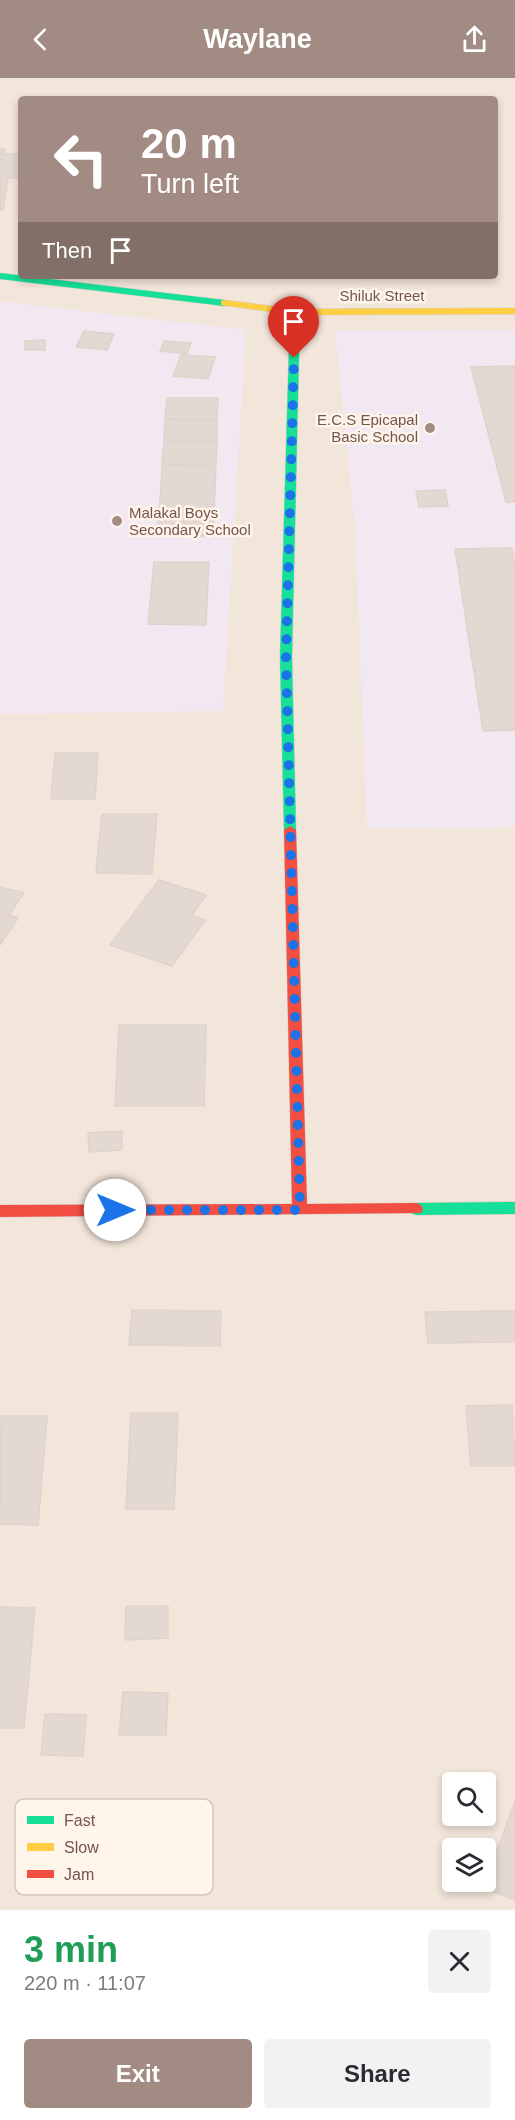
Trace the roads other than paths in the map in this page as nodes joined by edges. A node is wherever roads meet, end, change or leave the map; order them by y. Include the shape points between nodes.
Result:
1 (0, 276) edge
2 (18, 278) edge
3 (25, 279) edge
4 (515, 311) edge
5 (295, 312) junction
6 (515, 1208) edge
7 (300, 1210) junction
8 (0, 1211) edge

1 - 2 street, Shiluk Street
3 - 5 street, Shiluk Street
4 - 5 street, Shiluk Street
5 - 7 street via 286,657
6 - 7 street
7 - 8 street

